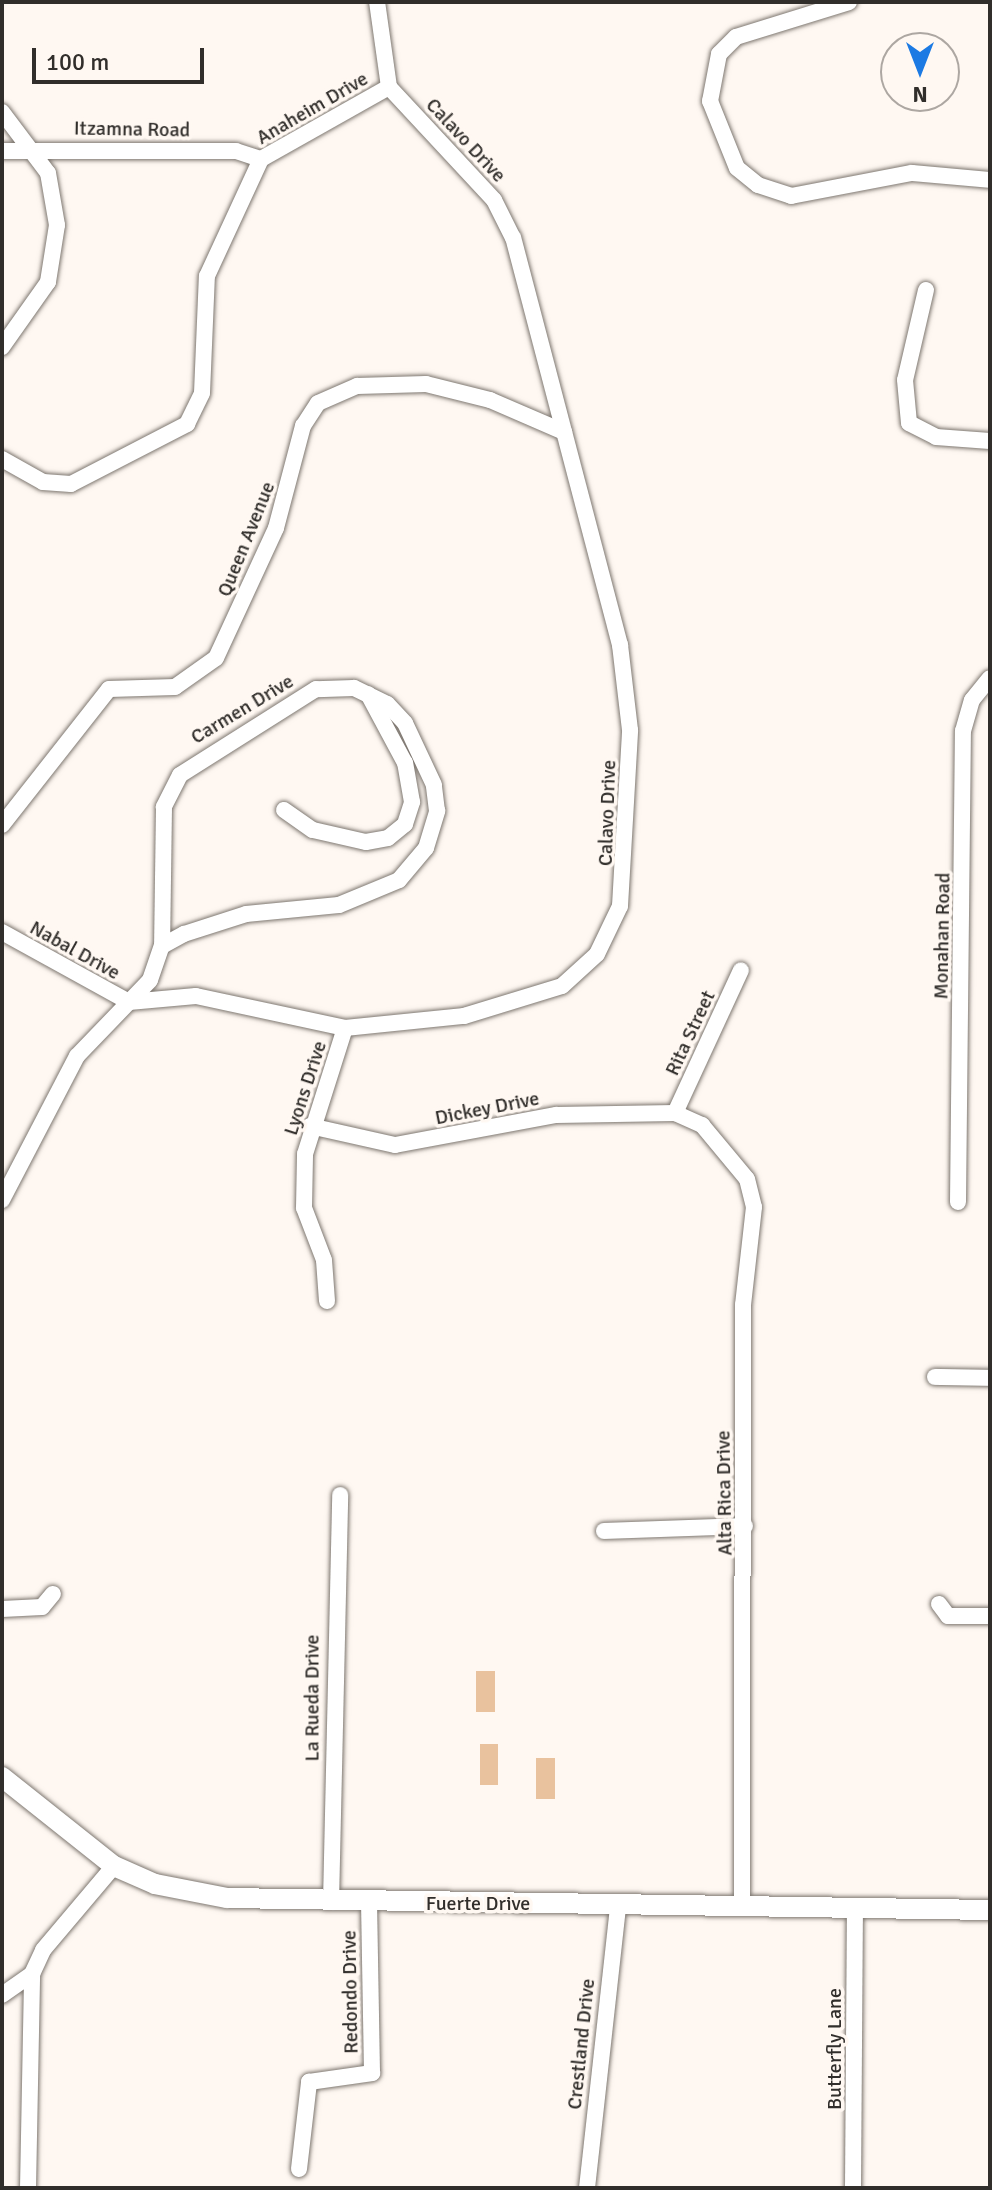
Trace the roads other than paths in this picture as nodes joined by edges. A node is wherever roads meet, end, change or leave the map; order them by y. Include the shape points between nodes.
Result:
1 (377, 2) edge
2 (849, 2) edge
3 (389, 87) junction
4 (2, 112) edge
5 (2, 151) edge
6 (32, 151) junction
7 (261, 159) junction
8 (990, 180) edge
9 (926, 290) dead end
10 (2, 347) edge
11 (564, 432) junction
12 (990, 441) edge
13 (2, 459) edge
14 (990, 678) edge
15 (367, 692) junction
16 (284, 810) dead end
17 (2, 825) edge
18 (2, 932) edge
19 (162, 946) junction
20 (741, 970) dead end
21 (129, 1002) junction
22 (345, 1028) junction
23 (675, 1113) junction
24 (310, 1126) junction
25 (2, 1200) edge
26 (958, 1202) dead end
27 (327, 1301) dead end
28 (935, 1377) dead end
29 (990, 1378) edge
30 (340, 1495) dead end
31 (745, 1526) junction
32 (604, 1531) dead end
33 (53, 1594) dead end
34 (939, 1604) dead end
35 (2, 1609) edge
36 (990, 1616) edge
37 (2, 1777) edge
38 (114, 1866) junction
39 (331, 1902) junction
40 (369, 1902) junction
41 (618, 1905) junction
42 (742, 1907) junction
43 (855, 1909) junction
44 (990, 1910) edge
45 (32, 1974) junction
46 (2, 1995) edge
47 (299, 2169) dead end
48 (28, 2188) edge
49 (587, 2188) edge
50 (853, 2188) edge

1 - 3 street
2 - 8 street via 736,37 719,54 710,101 737,168 758,185 791,196 912,173
3 - 7 street, Anaheim Drive
3 - 11 street, Calavo Drive via 494,200 513,238
4 - 6 street
5 - 6 street, Itzamna Road
6 - 7 street, Itzamna Road via 236,151
6 - 10 street via 54,193 54,265 39,301
7 - 13 street, Anaheim Drive via 207,276 202,393 191,419 163,442 71,484 43,482
9 - 12 street via 907,364 909,423 936,437
11 - 17 street, Queen Avenue via 490,400 426,384 357,386 318,403 303,426 276,528 211,665 175,687 109,689
11 - 22 street, Calavo Drive via 629,700 620,906 597,954 541,996 464,1016
14 - 26 street, Monahan Road via 972,700 963,731
15 - 16 street via 405,763 412,795 405,824 388,838 366,842 313,830
15 - 19 street, Carmen Drive via 334,686 302,695 180,775 164,807
15 - 19 street via 405,723 434,785 437,811 426,848 399,880 369,896 223,919
18 - 21 street, Nabal Drive
19 - 21 street, Carmen Drive via 150,980
20 - 23 street, Rita Street
21 - 22 street, Calavo Drive via 196,996
21 - 25 street via 77,1056
22 - 24 street, Lyons Drive
23 - 24 street, Dickey Drive via 556,1115 395,1145
23 - 31 street, Alta Rica Drive via 723,1145 753,1198 743,1305
24 - 27 street, Lyons Drive via 304,1208 324,1260
28 - 29 street
30 - 39 street, La Rueda Drive
31 - 32 street
31 - 42 street, Alta Rica Drive
33 - 35 street via 42,1607
34 - 36 street via 948,1616
37 - 38 main road, Fuerte Drive
38 - 39 main road, Fuerte Drive via 193,1893
38 - 45 street via 43,1950
39 - 40 main road, Fuerte Drive
40 - 41 main road, Fuerte Drive
40 - 47 street, Redondo Drive via 372,2073 309,2082
41 - 42 main road, Fuerte Drive
41 - 49 street, Crestland Drive
42 - 43 main road, Fuerte Drive
43 - 44 main road, Fuerte Drive
43 - 50 street, Butterfly Lane
45 - 46 street
45 - 48 street

